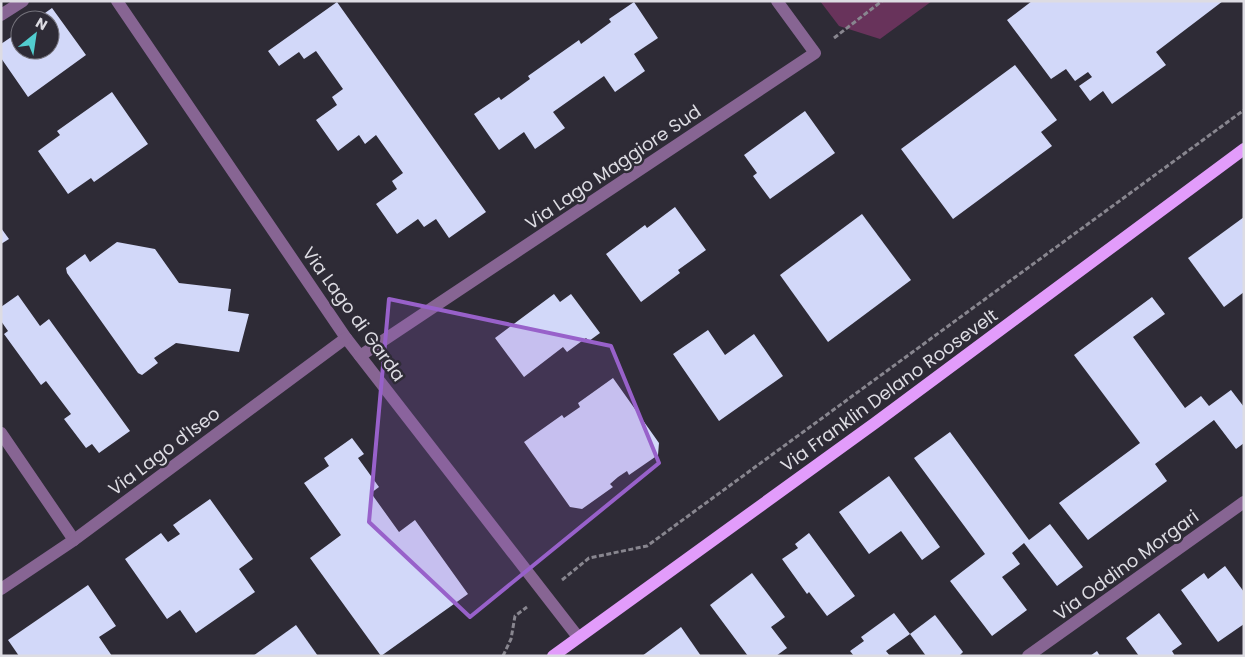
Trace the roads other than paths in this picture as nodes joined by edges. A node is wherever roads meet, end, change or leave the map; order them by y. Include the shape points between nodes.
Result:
1 (23, 1) edge
2 (116, 1) edge
3 (777, 1) edge
4 (1, 15) edge
5 (1244, 149) edge
6 (346, 338) junction
7 (360, 356) junction
8 (1, 433) edge
9 (1244, 502) edge
10 (74, 540) junction
11 (1, 589) edge
12 (578, 637) junction
13 (553, 656) edge
14 (1028, 656) edge

1 - 4 street
2 - 6 street, Via Lago di Garda
3 - 7 street, Via Lago Maggiore Sud via 816,52
5 - 12 main road, Via Franklin Delano Roosevelt via 875,423
6 - 7 street, Via Lago di Garda
6 - 10 street, Via Lago d'Iseo
7 - 12 street, Via Lago di Garda
8 - 10 street
9 - 14 street, Via Oddino Morgari
10 - 11 street, Via Lago d'Iseo
12 - 13 main road, Via Franklin Delano Roosevelt

